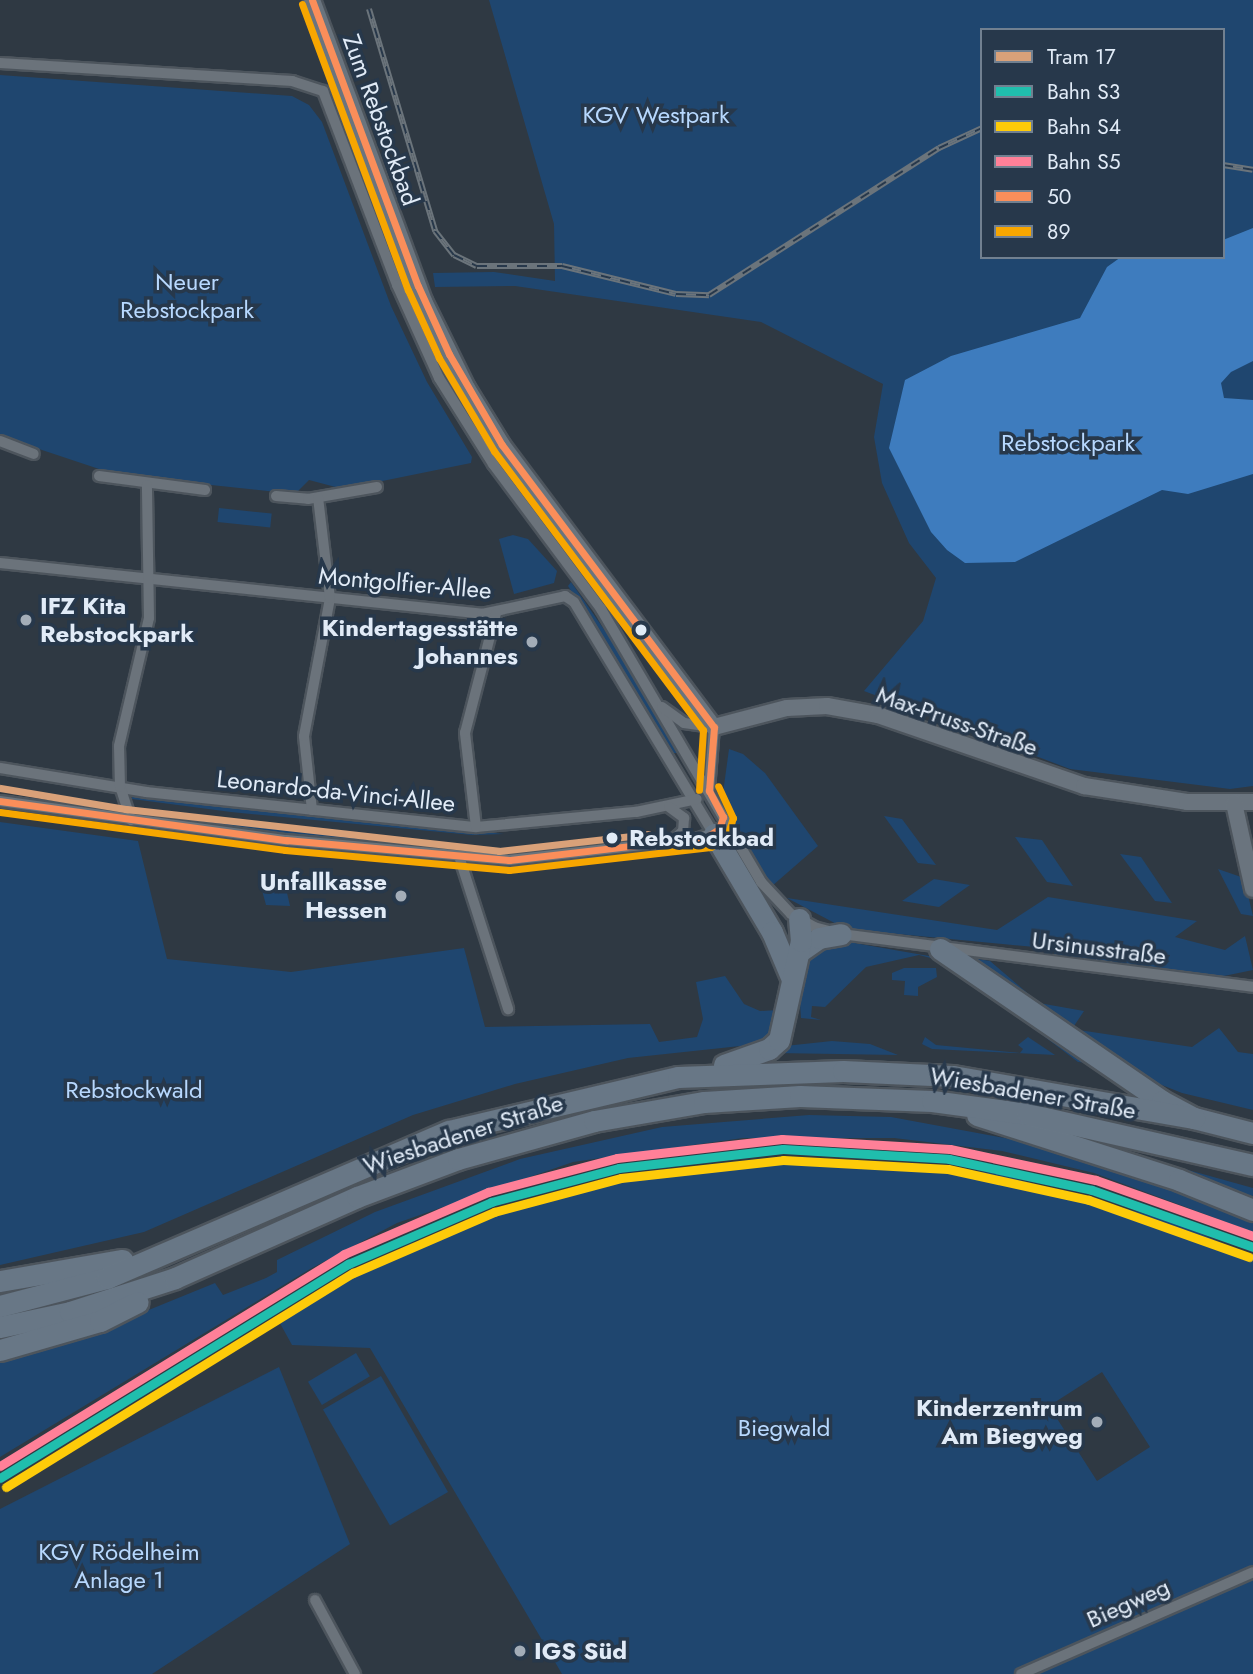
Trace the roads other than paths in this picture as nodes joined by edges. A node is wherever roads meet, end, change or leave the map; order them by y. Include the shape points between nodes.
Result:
1 (312, 0) edge
2 (0, 63) edge
3 (0, 441) edge
4 (34, 454) dead end
5 (99, 476) dead end
6 (146, 485) junction
7 (377, 487) dead end
8 (205, 491) dead end
9 (276, 496) dead end
10 (318, 498) junction
11 (0, 563) edge
12 (150, 582) junction
13 (330, 598) junction
14 (495, 613) junction
15 (655, 700) junction
16 (714, 727) junction
17 (0, 768) edge
18 (120, 787) junction
19 (709, 791) junction
20 (694, 800) junction
21 (0, 801) edge
22 (1253, 802) edge
23 (1234, 803) junction
24 (669, 807) junction
25 (312, 810) junction
26 (131, 820) junction
27 (718, 825) junction
28 (476, 827) junction
29 (674, 839) junction
30 (459, 856) junction
31 (1253, 889) edge
32 (799, 919) junction
33 (841, 934) junction
34 (940, 949) junction
35 (799, 952) junction
36 (791, 977) junction
37 (1250, 985) edge
38 (508, 1009) dead end
39 (678, 1077) junction
40 (932, 1101) junction
41 (1194, 1118) junction
42 (1253, 1133) edge
43 (1175, 1146) junction
44 (1253, 1165) edge
45 (1253, 1177) edge
46 (1253, 1210) edge
47 (198, 1240) junction
48 (175, 1278) junction
49 (0, 1281) edge
50 (0, 1306) edge
51 (0, 1327) edge
52 (0, 1350) edge
53 (1253, 1572) edge
54 (315, 1600) dead end
55 (354, 1671) edge
56 (341, 1674) edge
57 (1021, 1674) edge

1 - 16 main road, Zum Rebstockbad via 424,301 461,377 502,445
2 - 15 street via 292,81 323,91 397,285 439,378 493,464 601,609
3 - 4 street
5 - 6 street
6 - 8 street
6 - 12 street
7 - 10 street
9 - 10 street
10 - 13 street
11 - 12 street, Montgolfier-Allee
12 - 13 street, Montgolfier-Allee
12 - 18 street via 149,618 121,725
13 - 14 street, Montgolfier-Allee
13 - 25 street via 304,736
14 - 20 street, Montgolfier-Allee via 552,595 571,598
14 - 28 street via 465,733
15 - 16 street, Max-Pruss-Straße via 684,723
15 - 19 street
16 - 19 street
16 - 23 main road, Max-Pruss-Straße via 787,708 827,706 878,715 1084,786 1187,802
17 - 18 street, Leonardo-da-Vinci-Allee
18 - 25 street, Leonardo-da-Vinci-Allee
18 - 26 street
19 - 20 street, Leonardo-da-Vinci-Allee
19 - 27 street
20 - 24 street, Leonardo-da-Vinci-Allee
20 - 27 street, Montgolfier-Allee
21 - 26 street
22 - 23 main road, Max-Pruss-Straße
23 - 31 main road
24 - 28 street, Leonardo-da-Vinci-Allee
24 - 29 street via 684,818 683,831
25 - 28 street, Leonardo-da-Vinci-Allee
26 - 30 street
27 - 29 street
27 - 32 street via 761,882
27 - 36 highway
29 - 30 street via 518,859
30 - 38 street
32 - 33 street
32 - 35 highway
33 - 34 street
33 - 35 highway via 811,942
34 - 37 street, Ursinusstraße
34 - 41 highway via 1128,1080
35 - 36 highway
36 - 39 highway via 784,1026 769,1049
39 - 41 highway, Wiesbadener Straße via 843,1071 953,1076
39 - 47 highway, Wiesbadener Straße via 449,1131
40 - 43 highway, Wiesbadener Straße via 1028,1114
40 - 46 highway via 1170,1177
40 - 48 highway, Wiesbadener Straße via 751,1098 654,1109 530,1136 398,1180
41 - 42 highway
43 - 44 highway, Wiesbadener Straße
43 - 45 highway
47 - 49 highway via 66,1273
47 - 50 highway, Wiesbadener Straße via 107,1278
48 - 51 highway, Wiesbadener Straße via 70,1312
48 - 52 highway via 100,1321
53 - 57 street, Biegweg
54 - 55 street
55 - 56 street

